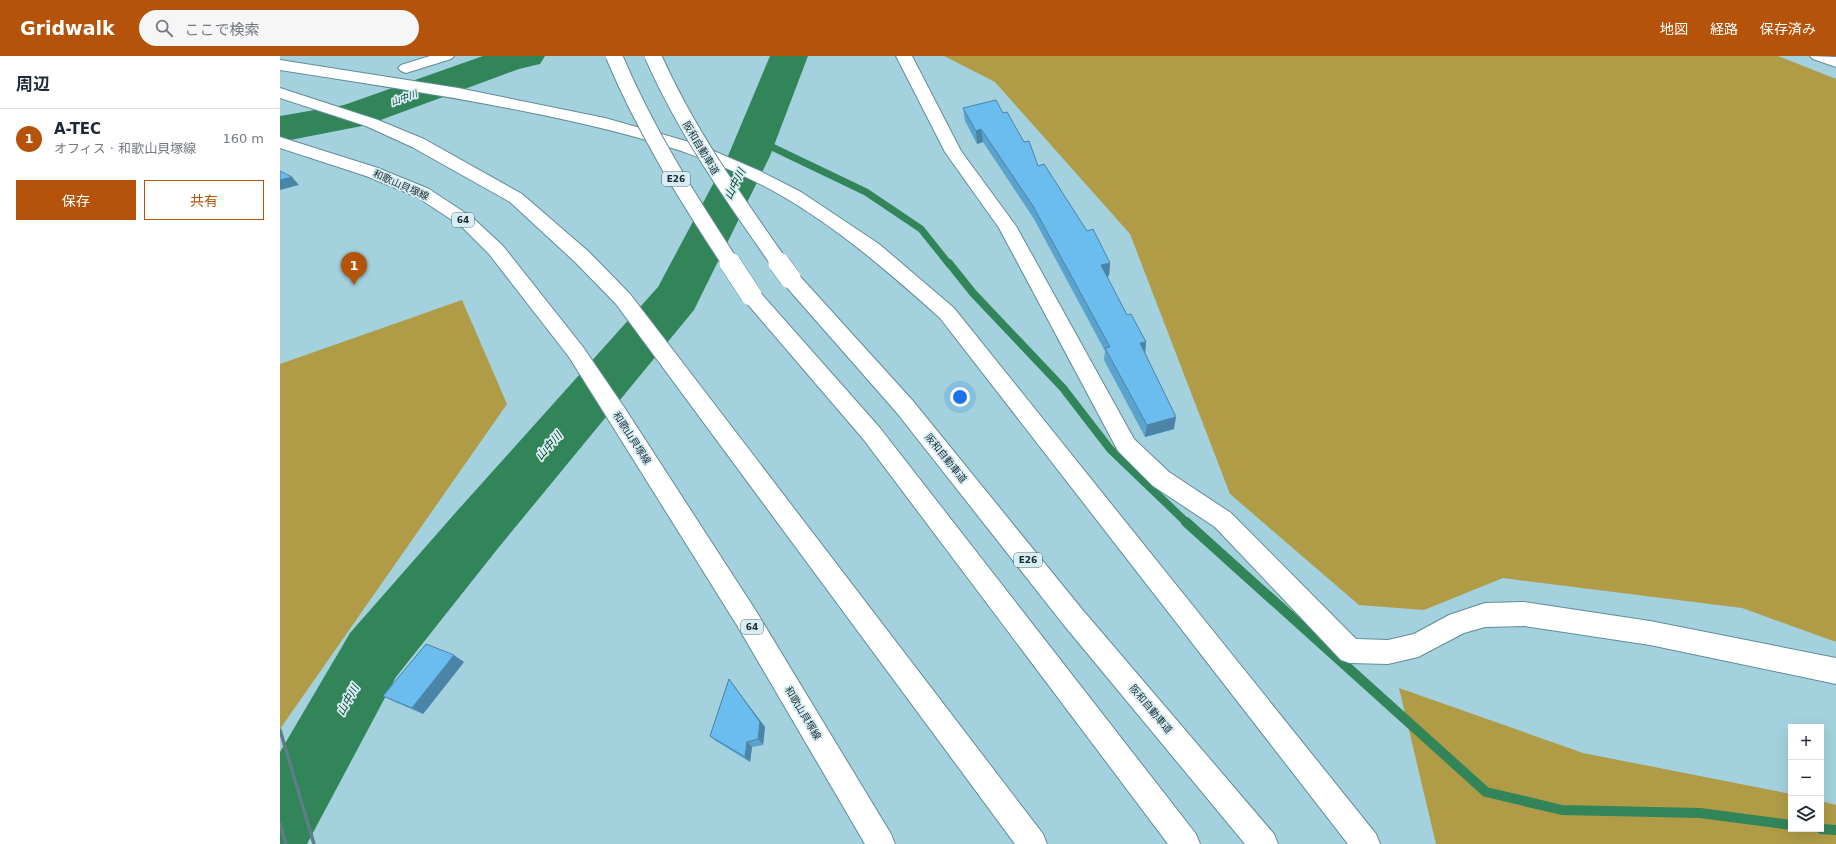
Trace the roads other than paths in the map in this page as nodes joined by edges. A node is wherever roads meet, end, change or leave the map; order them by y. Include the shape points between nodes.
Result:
1 (446, 56) edge
2 (614, 56) edge
3 (653, 56) edge
4 (904, 56) edge
5 (1818, 56) edge
6 (1836, 62) edge
7 (280, 65) edge
8 (406, 68) dead end
9 (280, 93) edge
10 (280, 142) edge
11 (1836, 671) edge
12 (881, 844) edge
13 (1034, 844) edge
14 (1186, 844) edge
15 (1264, 844) edge
16 (1366, 844) edge

1 - 8 main road
2 - 14 main road, E26, bridge via 627,91 672,173 751,295 872,434
3 - 15 main road, 阪和自動車道 / E26, bridge via 664,84 708,162 790,278 905,407 1072,616
4 - 11 main road via 953,152 1007,226 1126,445 1161,479 1223,520 1350,651 1388,652 1418,645 1458,623 1485,615 1524,614 1650,633
5 - 6 main road
7 - 16 main road, bridge via 458,93 605,122 694,148 795,196 872,248 946,313
9 - 13 main road via 372,123 418,143 516,198 582,257 623,300 666,355
10 - 12 main road, 和歌山貝塚線 / 64 via 372,172 423,193 467,222 496,250 576,352 616,413 747,619

